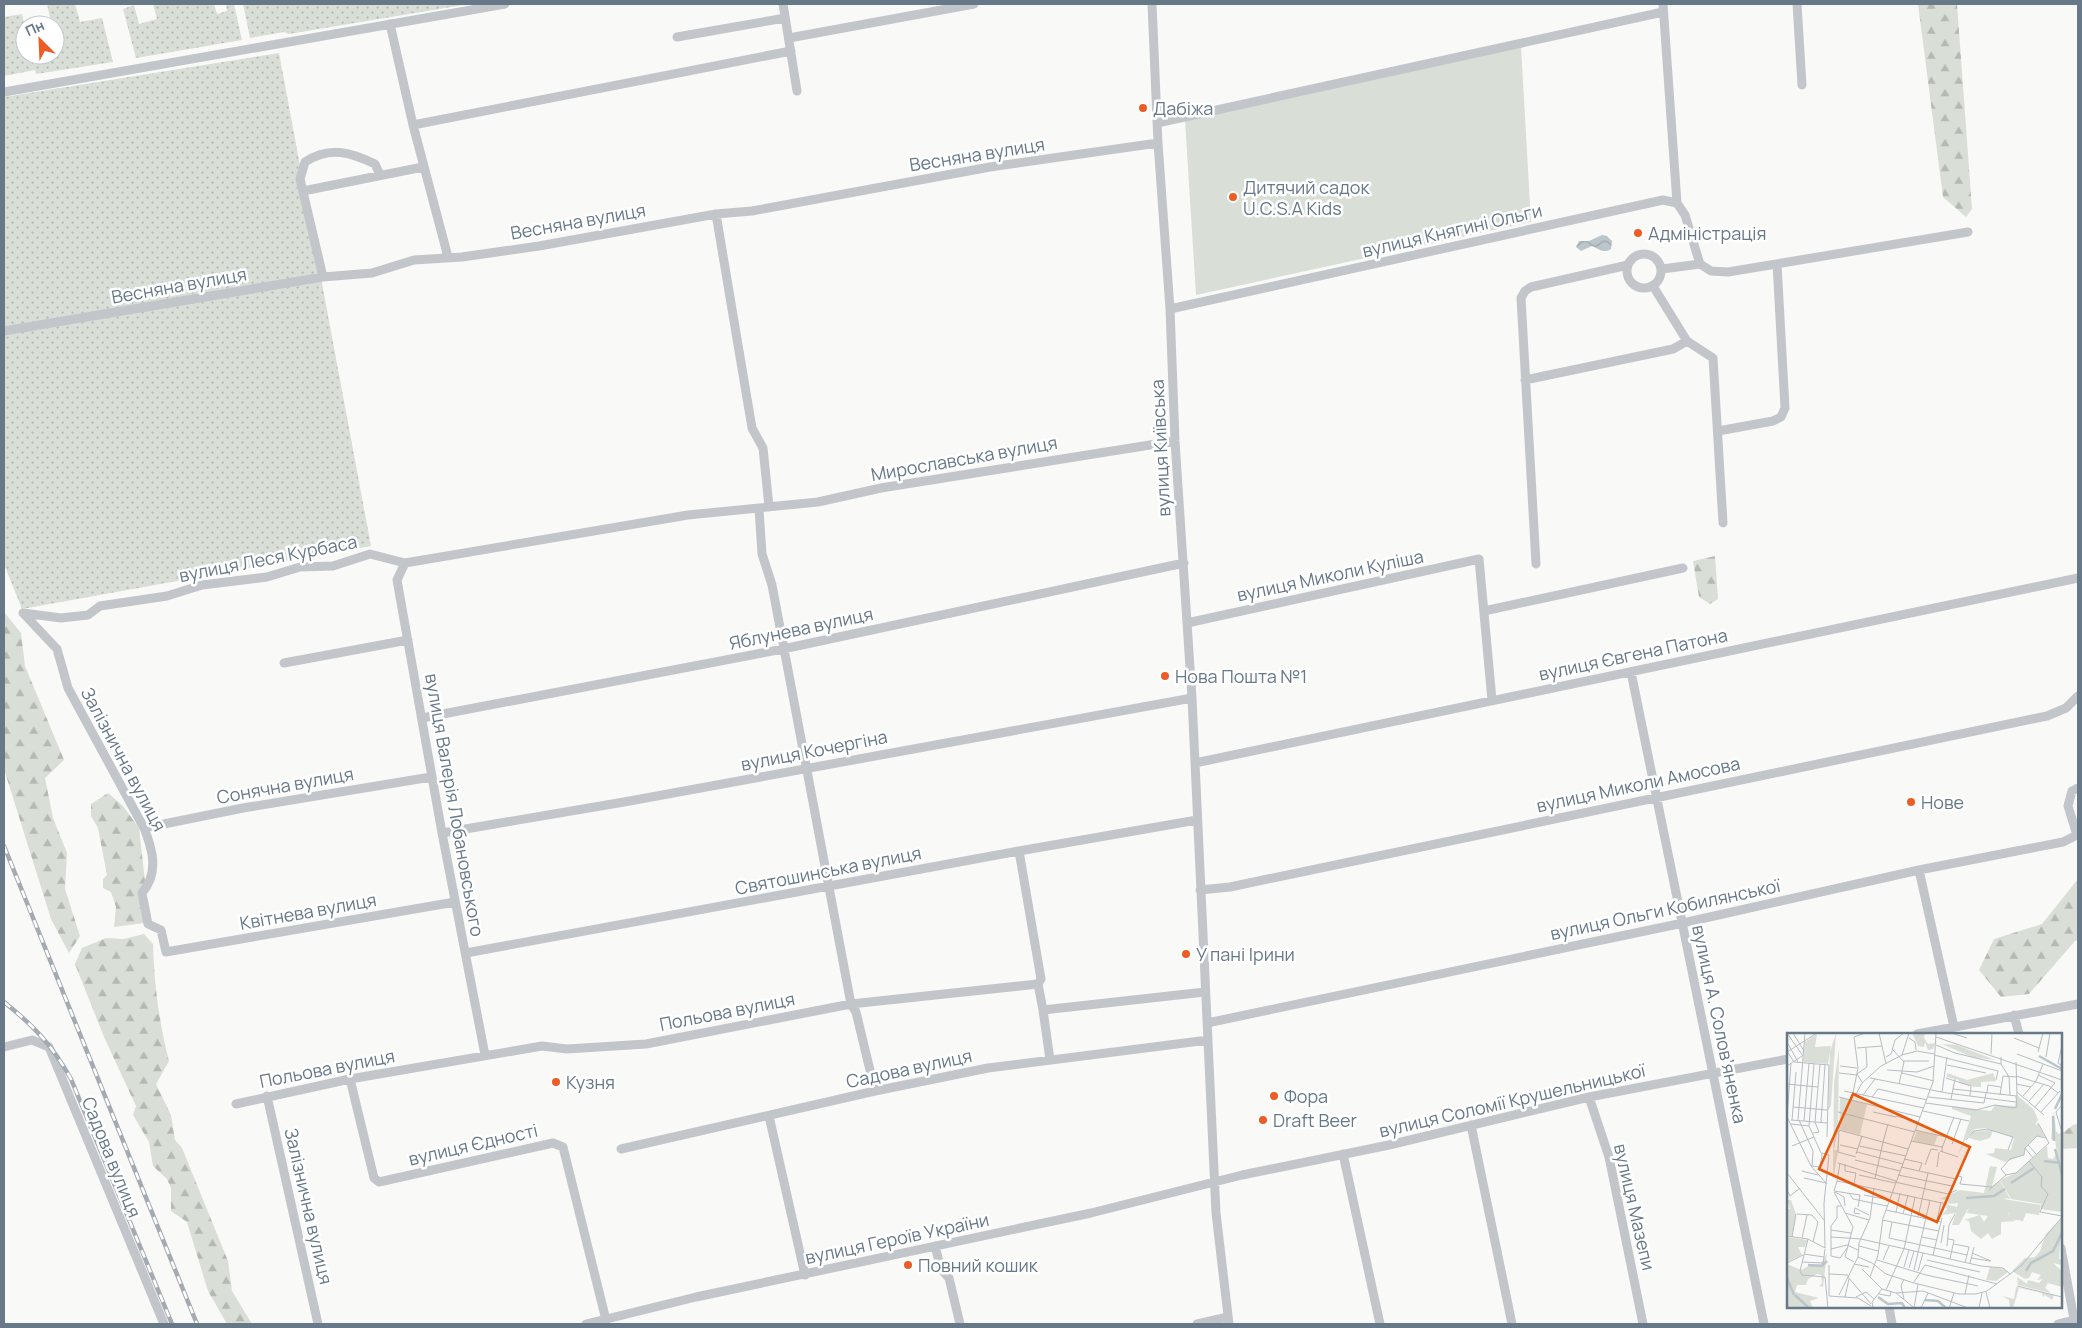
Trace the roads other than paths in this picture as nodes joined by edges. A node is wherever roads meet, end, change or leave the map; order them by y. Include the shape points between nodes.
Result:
1 (505, 4) edge
2 (783, 4) edge
3 (974, 4) edge
4 (1152, 4) edge
5 (1797, 4) edge
6 (1663, 8) edge
7 (785, 18) junction
8 (390, 24) junction
9 (678, 37) dead end
10 (789, 38) junction
11 (791, 51) junction
12 (1802, 85) dead end
13 (4, 92) edge
14 (797, 92) dead end
15 (1157, 123) junction
16 (413, 125) junction
17 (1158, 144) junction
18 (424, 166) junction
19 (380, 176) junction
20 (303, 191) junction
21 (1677, 203) junction
22 (716, 214) junction
23 (1968, 232) dead end
24 (448, 258) junction
25 (1700, 264) junction
26 (1777, 264) junction
27 (1628, 265) junction
28 (1662, 269) junction
29 (323, 277) junction
30 (1653, 286) junction
31 (1170, 309) junction
32 (4, 331) edge
33 (1687, 340) junction
34 (1525, 380) junction
35 (1718, 430) junction
36 (1175, 441) junction
37 (769, 508) junction
38 (759, 509) junction
39 (1723, 523) dead end
40 (405, 563) junction
41 (1184, 563) junction
42 (1536, 564) dead end
43 (1683, 568) dead end
44 (2078, 578) edge
45 (1484, 612) junction
46 (23, 613) joint
47 (1187, 623) junction
48 (408, 640) junction
49 (783, 649) junction
50 (284, 663) dead end
51 (1631, 672) junction
52 (2078, 696) edge
53 (1192, 698) junction
54 (1492, 700) junction
55 (422, 718) junction
56 (1195, 763) junction
57 (808, 767) junction
58 (432, 777) junction
59 (2078, 788) edge
60 (1655, 797) junction
61 (1197, 820) junction
62 (144, 828) junction
63 (442, 833) junction
64 (1019, 851) junction
65 (1919, 870) junction
66 (829, 886) junction
67 (1200, 890) junction
68 (455, 902) junction
69 (1683, 922) junction
70 (166, 952) joint
71 (466, 953) junction
72 (1038, 984) junction
73 (1205, 992) junction
74 (851, 1004) junction
75 (2078, 1004) edge
76 (1042, 1010) junction
77 (2014, 1015) junction
78 (1207, 1023) junction
79 (1954, 1027) junction
80 (1922, 1033) edge
81 (2019, 1033) edge
82 (1208, 1040) junction
83 (4, 1047) edge
84 (485, 1055) junction
85 (1787, 1059) edge
86 (1050, 1060) junction
87 (1714, 1073) junction
88 (350, 1079) junction
89 (875, 1091) junction
90 (267, 1096) junction
91 (1589, 1097) junction
92 (236, 1104) dead end
93 (769, 1116) junction
94 (1471, 1125) junction
95 (621, 1149) dead end
96 (1343, 1154) junction
97 (1215, 1182) junction
98 (934, 1246) junction
99 (2062, 1253) edge
100 (805, 1275) junction
101 (1889, 1308) edge
102 (2076, 1319) edge
103 (606, 1320) junction
104 (1229, 1320) edge
105 (164, 1324) edge
106 (318, 1324) edge
107 (586, 1324) edge
108 (960, 1324) edge
109 (1197, 1324) edge
110 (1380, 1324) edge
111 (1512, 1324) edge
112 (1643, 1324) edge
113 (1764, 1324) edge
114 (1892, 1324) edge
115 (2058, 1324) edge

1 - 8 street
2 - 7 street
3 - 10 street
4 - 15 street, вулиця Київська
5 - 12 street
6 - 15 street
6 - 21 street
7 - 9 street
7 - 10 street
8 - 13 street
8 - 16 street
10 - 11 street
11 - 14 street
11 - 16 street
15 - 17 street, вулиця Київська
16 - 18 street
17 - 22 street, Весняна вулиця via 990,167 752,211
17 - 31 street, вулиця Київська
18 - 19 street
18 - 24 street
19 - 20 street
19 - 20 street via 375,164 352,153 319,154 305,162 300,179
20 - 29 street
21 - 25 street via 1685,215
21 - 31 street, вулиця Княгині Ольги via 1663,200
22 - 24 street, Весняна вулиця via 566,242
22 - 37 street via 752,428 763,448
23 - 26 street
24 - 29 street, Весняна вулиця via 414,260 372,273
25 - 26 street via 1711,271 1728,272
25 - 28 street
26 - 35 street via 1786,408 1773,421
27 - 28 street via 1637,255 1645,253 1656,258
27 - 30 street via 1628,278 1634,285
27 - 34 street via 1525,291 1521,303
28 - 30 street via 1660,279
29 - 32 street, Весняна вулиця
30 - 33 street
31 - 36 street, вулиця Київська
33 - 34 street via 1674,349
33 - 35 street via 1713,358
34 - 42 street
35 - 39 street
36 - 37 street, Мирославська вулиця
36 - 41 street, вулиця Київська
37 - 38 street, Мирославська вулиця
38 - 40 street, вулиця Леся Курбаса via 688,515
38 - 49 street via 762,554 772,585
40 - 46 street, вулиця Леся Курбаса via 370,554 333,566 300,567 267,577 202,585 167,596 100,606 88,615 61,618
40 - 48 street, вулиця Валерія Лобановського via 397,580
41 - 47 street, вулиця Київська
41 - 49 street, Яблунева вулиця
43 - 45 street
44 - 51 street, вулиця Євгена Патона
45 - 47 street, вулиця Миколи Куліша via 1480,559
45 - 54 street
46 - 62 street, Залізнична вулиця via 57,649 68,688
47 - 53 street, вулиця Київська
48 - 50 street
48 - 55 street, вулиця Валерія Лобановського
49 - 55 street, Яблунева вулиця
49 - 57 street via 804,761
51 - 54 street, вулиця Євгена Патона
51 - 60 street, вулиця А. Соловʼяненка
52 - 60 street, вулиця Миколи Амосова via 2066,708 2047,716
53 - 56 street, вулиця Київська
53 - 57 street, вулиця Кочергіна
54 - 56 street, вулиця Євгена Патона
55 - 58 street, вулиця Валерія Лобановського
56 - 61 street, вулиця Київська
57 - 63 street, вулиця Кочергіна
57 - 66 street
58 - 62 street, Сонячна вулиця
58 - 63 street, вулиця Валерія Лобановського
59 - 65 street, вулиця Ольги Кобилянської via 2072,790 2068,806 2076,835 2070,839
60 - 67 street, вулиця Миколи Амосова via 1230,887
60 - 69 street, вулиця А. Соловʼяненка
61 - 64 street, Святошинська вулиця
61 - 67 street, вулиця Київська
62 - 70 street, Залізнична вулиця via 151,845 154,869 150,884 142,893 148,924 162,930
63 - 68 street, вулиця Валерія Лобановського
64 - 66 street, Святошинська вулиця
64 - 72 street via 1041,979
65 - 69 street, вулиця Ольги Кобилянської
65 - 79 street
66 - 71 street, Святошинська вулиця
66 - 74 street
67 - 73 street, вулиця Київська
68 - 70 street, Квітнева вулиця
68 - 71 street, вулиця Валерія Лобановського
69 - 78 street, вулиця Ольги Кобилянської
69 - 87 street, вулиця А. Соловʼяненка
71 - 84 street, вулиця Валерія Лобановського
72 - 74 street, Польова вулиця
72 - 76 street
73 - 76 street
73 - 78 street, вулиця Київська
74 - 84 street, Польова вулиця via 646,1044 567,1049 542,1046
74 - 89 street via 856,1012
75 - 77 street
76 - 86 street
77 - 79 street
77 - 81 street
78 - 82 street, вулиця Київська
79 - 80 street
82 - 86 street, Садова вулиця
82 - 97 street, вулиця Київська
83 - 105 street, Садова вулиця via 32,1040 49,1047
84 - 88 street, Польова вулиця
85 - 87 street, вулиця Соломії Крушельницької
86 - 89 street, Садова вулиця via 988,1068
87 - 91 street, вулиця Соломії Крушельницької
87 - 113 street, вулиця А. Соловʼяненка
88 - 90 street, Польова вулиця
88 - 103 street, вулиця Єдності via 374,1178 379,1182 553,1143 563,1147
89 - 93 street, Садова вулиця
90 - 92 street, Польова вулиця
90 - 106 street, Залізнична вулиця
91 - 94 street, вулиця Соломії Крушельницької
91 - 112 street, вулиця Мазепи via 1609,1157
93 - 95 street, Садова вулиця
93 - 100 street
94 - 96 street, вулиця Соломії Крушельницької
94 - 111 street
96 - 97 street, вулиця Соломії Крушельницької
96 - 110 street
97 - 98 street, вулиця Героїв України via 1091,1213
97 - 104 street, вулиця Київська
98 - 100 street, вулиця Героїв України
98 - 108 street via 941,1269 950,1278
99 - 102 street
100 - 103 street, вулиця Героїв України via 696,1297
101 - 114 street
102 - 115 street
103 - 107 street, вулиця Героїв України
104 - 109 street

